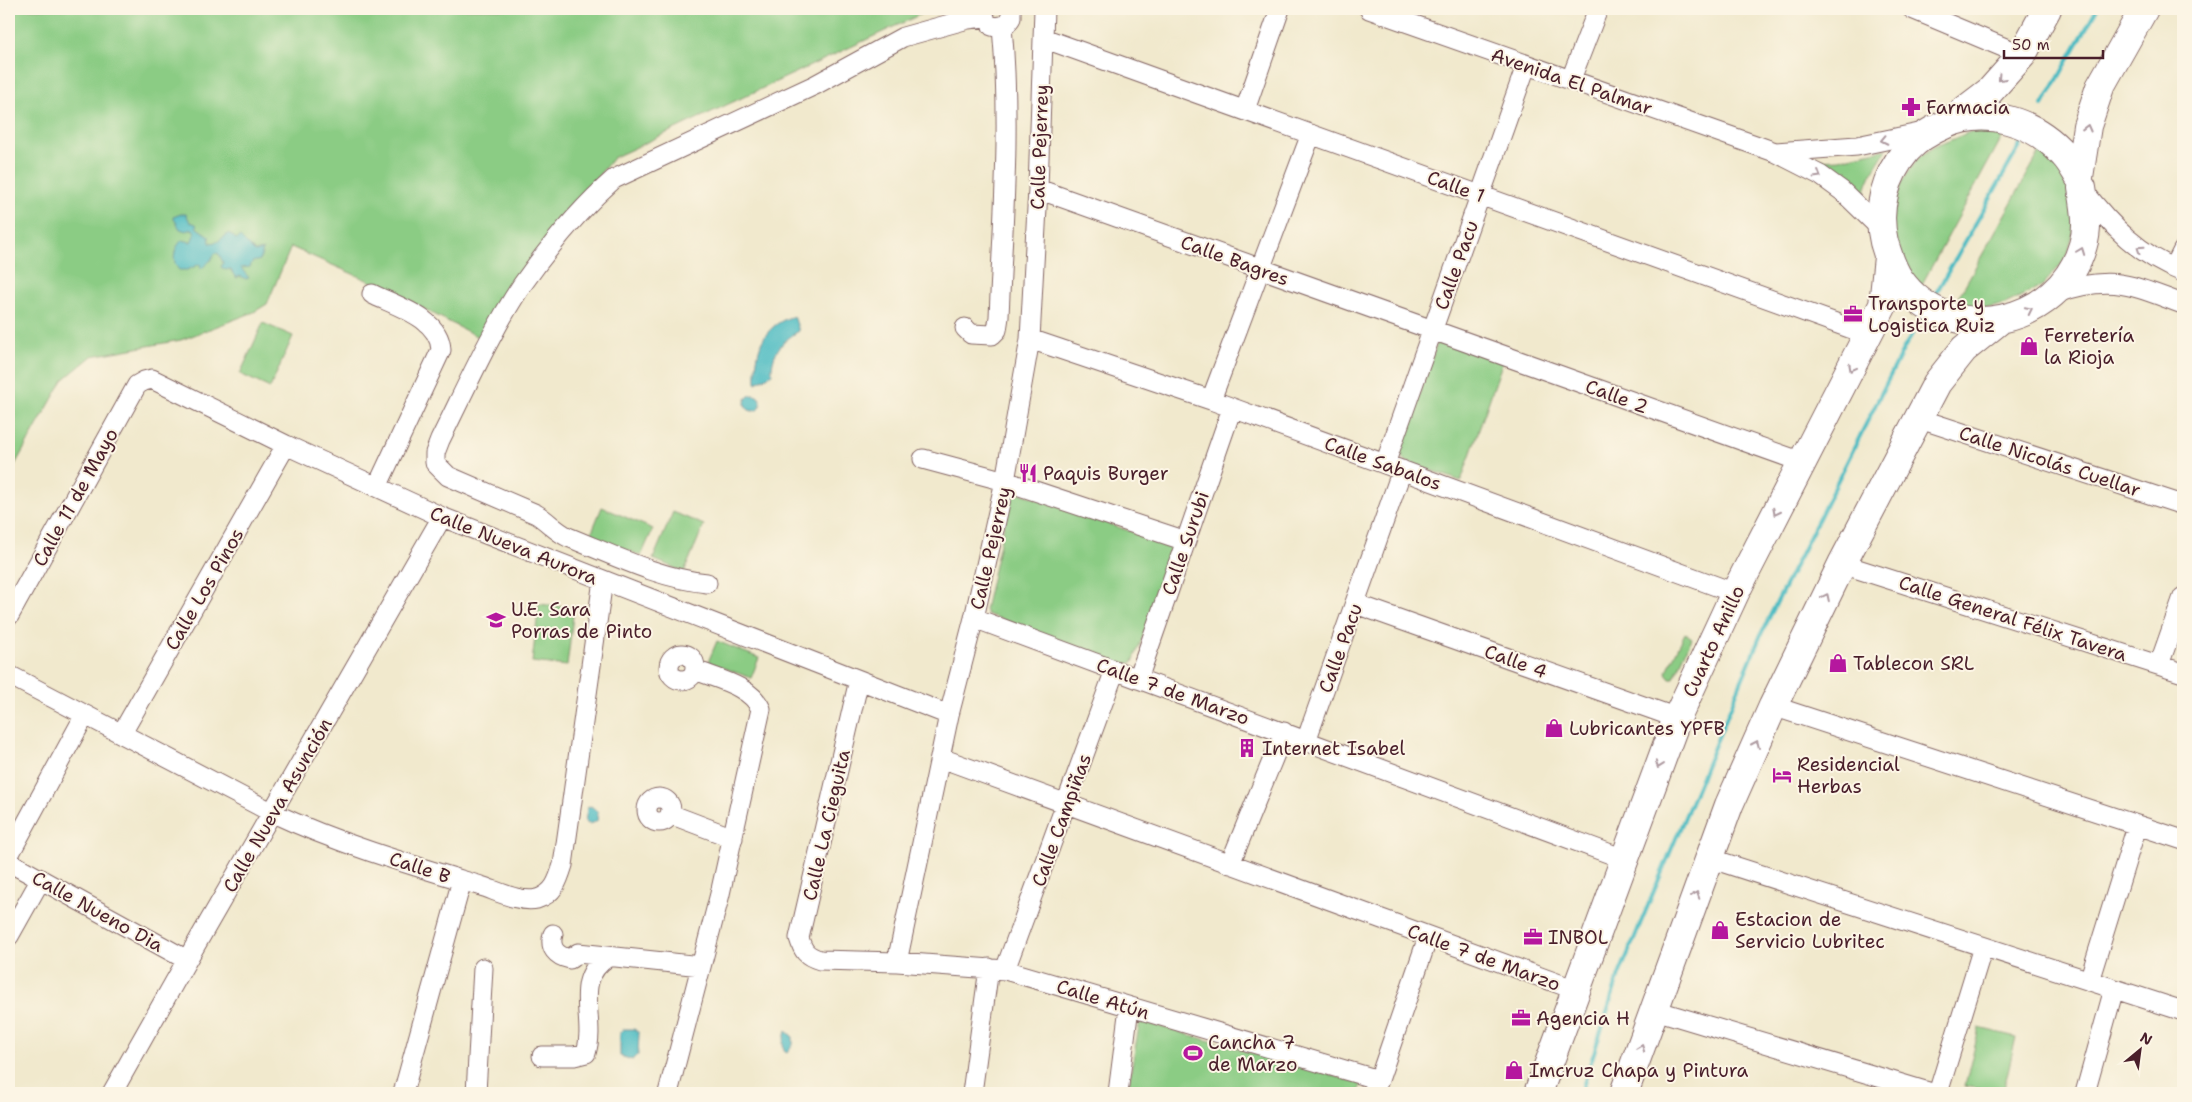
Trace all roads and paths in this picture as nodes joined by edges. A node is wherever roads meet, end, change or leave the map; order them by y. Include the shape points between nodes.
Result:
1 (1011, 9) edge
2 (1044, 9) edge
3 (1280, 9) edge
4 (1369, 9) edge
5 (1598, 9) edge
6 (1912, 9) edge
7 (2047, 9) edge
8 (2144, 9) edge
9 (985, 12) edge
10 (1002, 27) junction
11 (1043, 38) junction
12 (2022, 55) junction
13 (1526, 66) junction
14 (1571, 79) junction
15 (1245, 110) junction
16 (1941, 126) junction
17 (1311, 134) junction
18 (1775, 152) junction
19 (2081, 182) junction
20 (1038, 188) junction
21 (1481, 196) junction
22 (1881, 229) junction
23 (2183, 250) edge
24 (1888, 256) junction
25 (1260, 269) junction
26 (2179, 270) edge
27 (2056, 293) junction
28 (372, 294) dead end
29 (2183, 304) edge
30 (2000, 320) junction
31 (965, 328) dead end
32 (1433, 331) junction
33 (1869, 335) junction
34 (1030, 339) junction
35 (144, 381) joint
36 (1211, 400) junction
37 (1232, 408) junction
38 (1917, 418) junction
39 (286, 446) junction
40 (923, 459) dead end
41 (1802, 462) junction
42 (1393, 467) junction
43 (1005, 481) junction
44 (377, 487) junction
45 (2183, 505) edge
46 (442, 518) junction
47 (1186, 541) junction
48 (1842, 564) junction
49 (603, 580) junction
50 (706, 583) dead end
51 (1735, 593) junction
52 (2183, 597) edge
53 (1356, 604) junction
54 (9, 616) edge
55 (974, 618) junction
56 (2160, 665) junction
57 (695, 670) dead end
58 (1115, 670) junction
59 (2183, 673) edge
60 (9, 675) edge
61 (1138, 679) junction
62 (860, 680) junction
63 (1773, 706) junction
64 (86, 715) junction
65 (949, 715) junction
66 (1677, 718) junction
67 (1284, 732) junction
68 (122, 733) junction
69 (1306, 741) junction
70 (940, 758) junction
71 (1067, 804) junction
72 (272, 813) junction
73 (670, 814) dead end
74 (2137, 826) junction
75 (732, 838) junction
76 (2183, 840) edge
77 (9, 855) edge
78 (1709, 858) junction
79 (1624, 859) junction
80 (9, 862) edge
81 (1230, 864) junction
82 (41, 879) junction
83 (462, 880) junction
84 (554, 934) dead end
85 (9, 936) edge
86 (1428, 936) junction
87 (1983, 947) junction
88 (608, 957) junction
89 (187, 960) junction
90 (820, 960) joint
91 (897, 962) junction
92 (701, 966) junction
93 (483, 968) dead end
94 (997, 969) junction
95 (2089, 981) junction
96 (2114, 989) junction
97 (1576, 990) junction
98 (1129, 1007) junction
99 (1655, 1010) junction
100 (2183, 1011) edge
101 (542, 1056) dead end
102 (1376, 1086) edge
103 (112, 1093) edge
104 (402, 1093) edge
105 (476, 1093) edge
106 (668, 1093) edge
107 (972, 1093) edge
108 (1118, 1093) edge
109 (1538, 1093) edge
110 (1624, 1093) edge
111 (1932, 1093) edge
112 (1938, 1093) edge
113 (2085, 1093) edge

1 - 10 street via 1012,18
2 - 11 street, Calle Pejerrey
3 - 15 street
4 - 13 street, Avenida El Palmar
5 - 14 street
6 - 12 street
7 - 12 highway
19 -> 8 highway via 2088,126 2100,87
9 - 10 street via 991,26
9 - 50 street via 903,37 815,85 614,179 597,194 523,285 440,440 434,463 448,476 536,514 568,537 636,565
10 - 31 street via 1006,147 999,318 997,330 992,335 971,334
11 - 15 street, Calle 1
11 - 20 street, Calle Pejerrey
12 -> 16 highway via 1990,90
13 - 14 street, Avenida El Palmar
13 - 21 street, Calle Pacu
14 - 18 street, Avenida El Palmar
15 - 17 street, Calle 1
16 -> 18 street, Avenida El Palmar via 1857,146
16 - 19 highway via 1968,117 2006,119 2045,138 2064,155
16 - 22 highway via 1913,144 1898,162 1887,182 1881,206
17 - 21 street, Calle 1
17 - 25 street
18 -> 22 street, Avenida El Palmar via 1820,175 1842,191
26 -> 19 street via 2131,244 2101,213
27 -> 19 highway via 2073,270 2084,244 2087,216
20 - 25 street, Calle Bagres
20 - 34 street, Calle Pejerrey
21 - 32 street, Calle Pacu
21 - 33 street, Calle 1
22 - 24 highway
23 - 26 street
24 - 30 highway via 1900,281 1922,302 1972,321
24 - 33 highway, Cuarto Anillo via 1883,305
25 - 32 street, Calle Bagres
25 - 36 street
27 - 29 street via 2087,284 2115,282
30 -> 27 highway via 2033,309
28 - 44 street via 431,326 440,341 441,350
30 - 38 highway via 1964,349 1936,383
32 - 41 street, Calle 2
32 - 42 street, Calle Pacu
33 -> 41 highway, Cuarto Anillo
34 - 36 street, Calle Sabalos
34 - 43 street, Calle Pejerrey
35 - 39 street, Calle Nueva Aurora via 152,380
35 - 54 street, Calle 11 de Mayo via 137,385
36 - 37 street, Calle Sabalos
37 - 42 street, Calle Sabalos
37 - 47 street, Calle Surubi
38 - 45 street, Calle Nicolás Cuellar
38 - 48 highway
39 - 44 street, Calle Nueva Aurora
39 - 68 street, Calle Los Pinos
40 - 43 street
41 -> 51 highway, Cuarto Anillo
42 - 51 street, Calle Sabalos
42 - 53 street, Calle Pacu
43 - 47 street
43 - 55 street, Calle Pejerrey
44 - 46 street, Calle Nueva Aurora
46 - 49 street, Calle Nueva Aurora
46 - 72 street, Calle Nueva Asunción
47 - 61 street, Calle Surubi
48 - 56 street, Calle General Félix Tavera
63 -> 48 highway
49 - 62 street, Calle Nueva Aurora
49 - 83 street, Calle B via 564,865 557,883 550,894 535,899 518,898
51 - 66 highway, Cuarto Anillo
52 - 56 street
53 - 66 street, Calle 4
53 - 69 street, Calle Pacu
55 - 58 street, Calle 7 de Marzo
55 - 65 street, Calle Pejerrey
56 - 59 street, Calle General Félix Tavera
57 - 75 street via 739,688 757,699 761,709
58 - 61 street, Calle 7 de Marzo
58 - 71 street, Calle Campiñas
60 - 64 street, Calle B
61 - 67 street, Calle 7 de Marzo
62 - 65 street, Calle Nueva Aurora
62 - 90 street, Calle La Cieguita via 799,938 803,951 810,958
63 - 74 street
78 -> 63 highway
64 - 68 street, Calle B
64 - 77 street
65 - 70 street, Calle Pejerrey
66 -> 79 highway, Cuarto Anillo
67 - 69 street, Calle 7 de Marzo
67 - 81 street
68 - 72 street, Calle B
69 - 79 street, Calle 7 de Marzo
70 - 71 street, Calle 7 de Marzo
70 - 91 street, Calle Pejerrey
71 - 81 street, Calle 7 de Marzo
71 - 94 street, Calle Campiñas
72 - 83 street, Calle B via 326,836
72 - 89 street, Calle Nueva Asunción
73 - 75 street
74 - 76 street
74 - 95 street
75 - 92 street
78 - 87 street
99 -> 78 highway
79 - 97 highway, Cuarto Anillo
80 - 82 street, Calle Nueno Dia
81 - 86 street, Calle 7 de Marzo
82 - 85 street
82 - 89 street, Calle Nueno Dia
83 - 104 street
84 - 88 street via 552,949 560,957 570,959 578,953
86 - 97 street, Calle 7 de Marzo
86 - 102 street
87 - 95 street
87 - 112 street
88 - 92 street
88 - 101 street via 593,970 588,981 590,1040 586,1053
89 - 103 street, Calle Nueva Asunción
90 - 91 street, Calle Atún
91 - 94 street, Calle Atún
92 - 106 street
93 - 105 street
94 - 98 street, Calle Atún
94 - 107 street, Calle Campiñas
95 - 96 street
96 - 100 street
96 - 113 street
97 - 109 highway, Cuarto Anillo
98 - 102 street, Calle Atún
98 - 108 street
110 -> 99 highway
99 - 111 street

